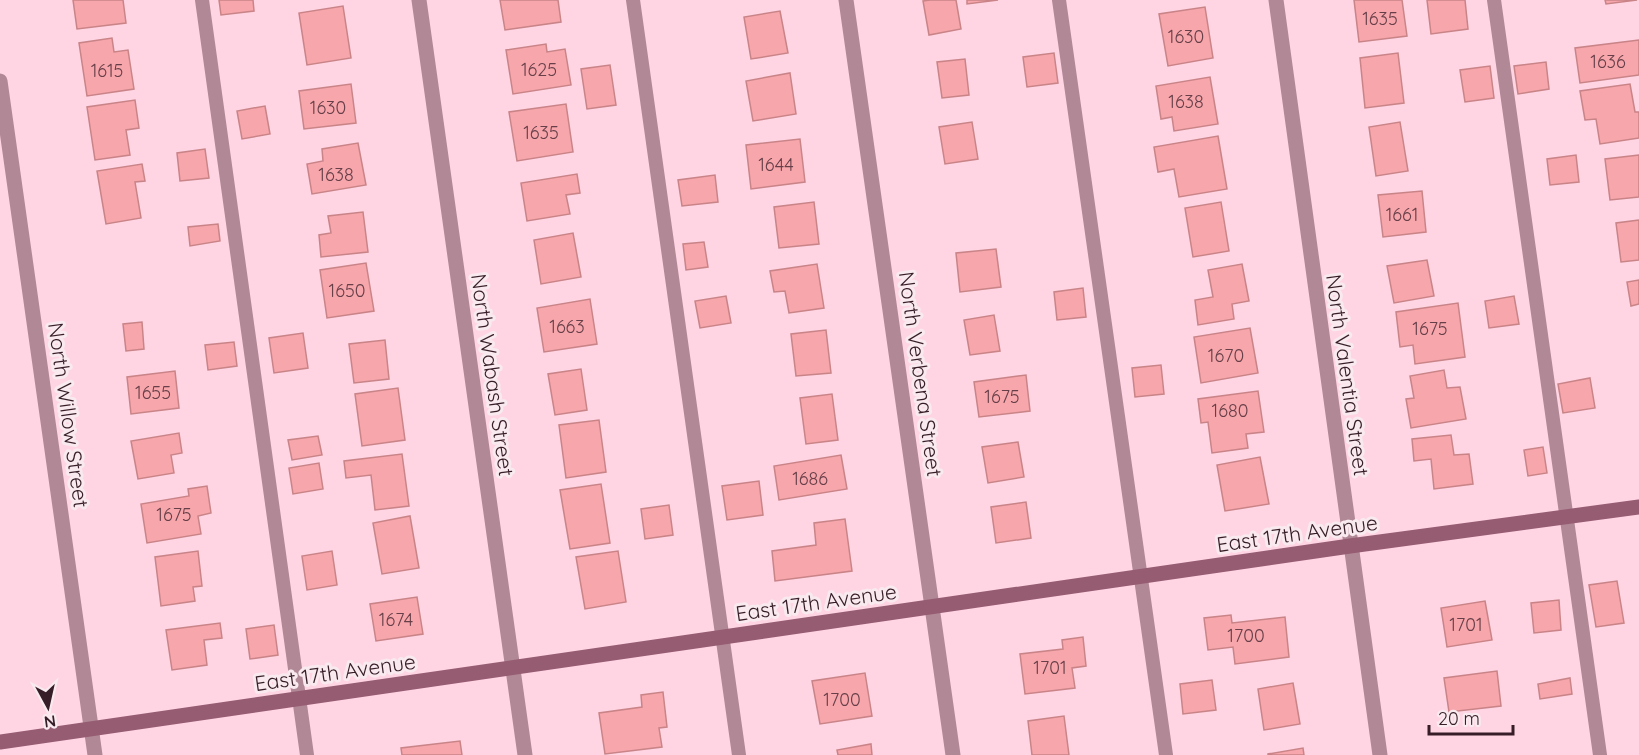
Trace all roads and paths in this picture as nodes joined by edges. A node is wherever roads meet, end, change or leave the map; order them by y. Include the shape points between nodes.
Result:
1 (202, 0) edge
2 (419, 0) edge
3 (633, 0) edge
4 (846, 0) edge
5 (1059, 0) edge
6 (1276, 0) edge
7 (1494, 0) edge
8 (0, 81) edge
9 (1639, 507) edge
10 (1567, 517) junction
11 (1350, 546) junction
12 (1141, 577) junction
13 (933, 606) junction
14 (723, 636) junction
15 (513, 667) junction
16 (299, 698) junction
17 (92, 728) junction
18 (0, 742) edge
19 (96, 755) edge
20 (307, 755) edge
21 (525, 755) edge
22 (739, 755) edge
23 (953, 755) edge
24 (1166, 755) edge
25 (1380, 755) edge
26 (1600, 755) edge

1 - 16 lane
2 - 15 street, North Wabash Street
3 - 14 lane
4 - 13 street, North Verbena Street
5 - 12 lane
6 - 11 street, North Valentia Street
7 - 10 lane
8 - 17 street, North Willow Street
9 - 10 street, East 17th Avenue
10 - 11 street, East 17th Avenue
10 - 26 lane
11 - 12 street, East 17th Avenue
11 - 25 street, North Valentia Street
12 - 13 street, East 17th Avenue
12 - 24 lane
13 - 14 street, East 17th Avenue
13 - 23 street, North Verbena Street
14 - 15 street, East 17th Avenue
14 - 22 lane
15 - 16 street, East 17th Avenue
15 - 21 street, North Wabash Street
16 - 17 street, East 17th Avenue
16 - 20 lane
17 - 18 street, East 17th Avenue
17 - 19 street, North Willow Street

